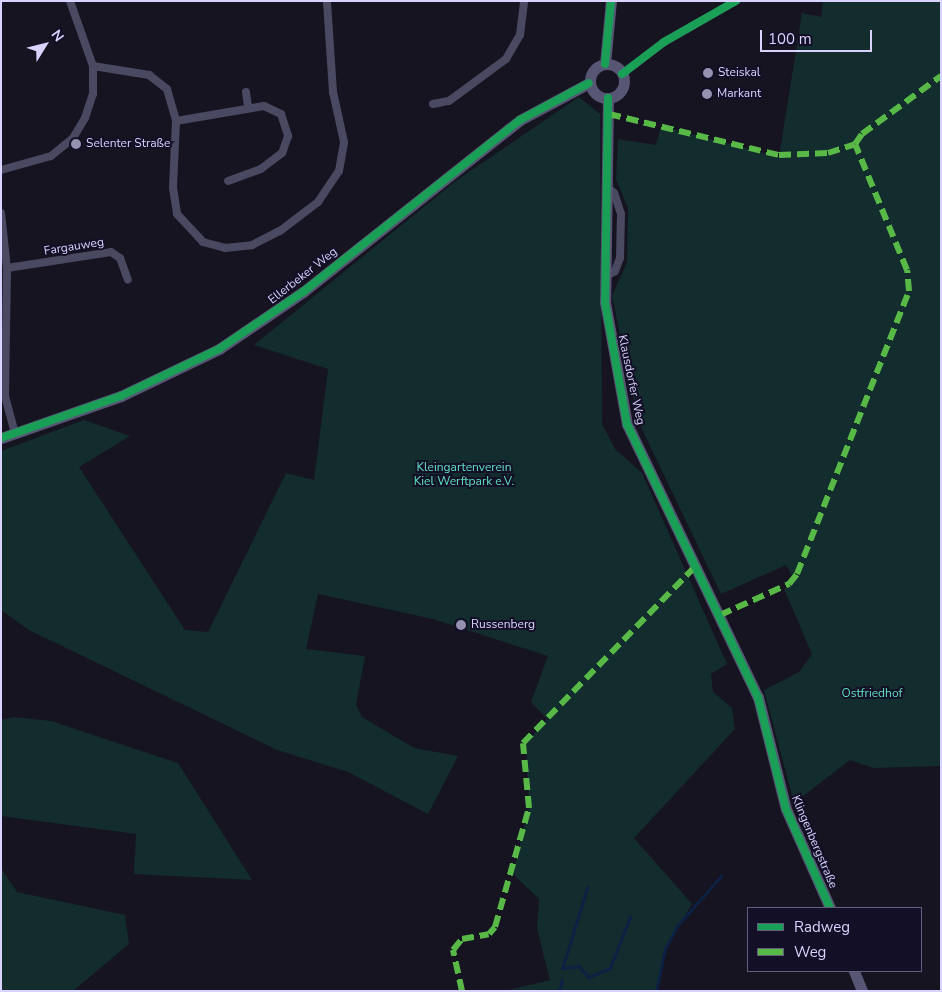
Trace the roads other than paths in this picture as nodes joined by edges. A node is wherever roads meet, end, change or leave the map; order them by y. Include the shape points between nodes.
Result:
1 (70, 1) edge
2 (327, 1) edge
3 (524, 1) edge
4 (611, 1) edge
5 (736, 1) edge
6 (606, 64) junction
7 (93, 66) junction
8 (622, 74) junction
9 (590, 83) junction
10 (246, 92) dead end
11 (608, 98) junction
12 (433, 104) dead end
13 (248, 107) junction
14 (176, 121) junction
15 (1, 170) edge
16 (228, 181) dead end
17 (1, 213) edge
18 (7, 268) junction
19 (128, 280) dead end
20 (3, 396) edge
21 (15, 434) junction
22 (1, 438) edge
23 (758, 697) joint
24 (830, 907) edge
25 (854, 972) edge
26 (862, 991) edge

1 - 7 street
2 - 14 street via 333,92 344,142 339,171 318,202 280,231 252,244 225,248 203,242 185,226 173,202
3 - 12 street via 520,35 506,59 449,101
4 - 6 street
5 - 8 street via 664,42
6 - 8 street
6 - 9 street via 594,70
7 - 14 street via 159,81 172,96
7 - 15 street via 93,94 73,138 51,156
8 - 11 street via 622,88
9 - 11 street via 596,95
9 - 21 street, Ellerbeker Weg via 520,120 303,292 233,340 155,381
10 - 13 street
11 - 23 street, Klausdorfer Weg via 605,302 627,424
13 - 14 street
13 - 16 street via 274,109 286,122 288,136 274,161
17 - 18 street
18 - 19 street, Fargauweg via 111,252 120,258
18 - 20 street
20 - 21 street
21 - 22 street, Ellerbeker Weg
23 - 24 street, Klingenbergstraße via 786,809
25 - 26 street

